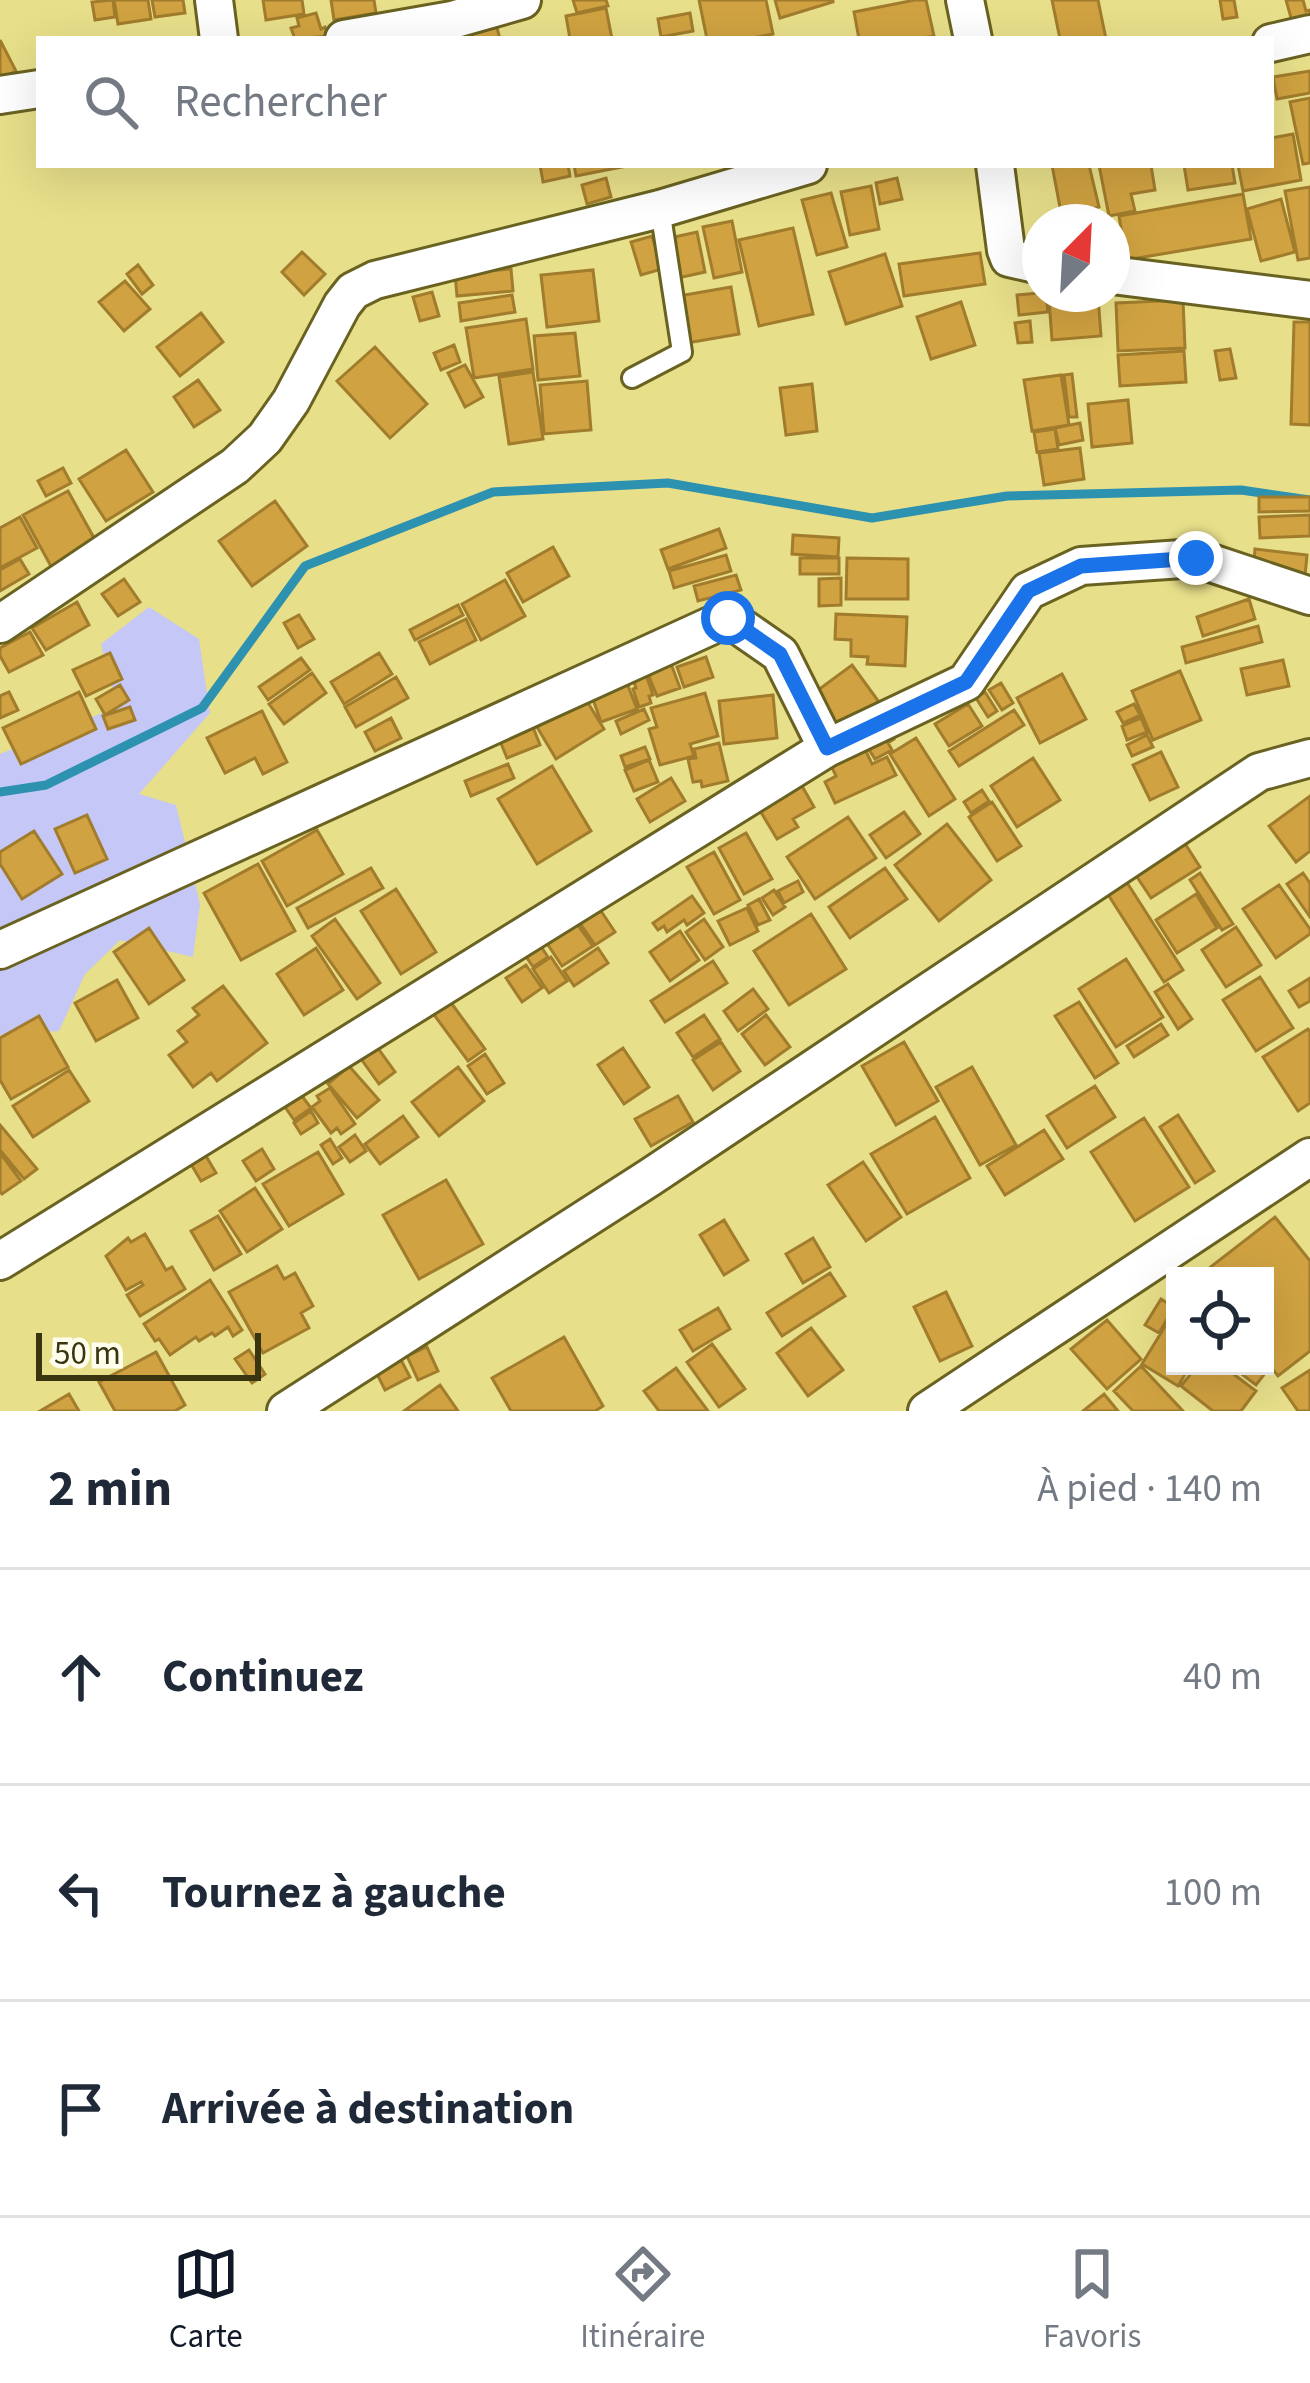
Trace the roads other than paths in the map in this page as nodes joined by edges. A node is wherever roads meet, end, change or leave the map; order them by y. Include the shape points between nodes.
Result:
1 (214, 0) edge
2 (522, 0) edge
3 (965, 0) edge
4 (452, 10) edge
5 (1310, 34) edge
6 (219, 36) edge
7 (355, 36) edge
8 (973, 36) edge
9 (1274, 42) edge
10 (36, 89) edge
11 (0, 95) edge
12 (798, 168) edge
13 (995, 168) edge
14 (660, 209) junction
15 (1022, 261) edge
16 (1130, 276) edge
17 (1310, 301) edge
18 (632, 378) dead end
19 (1310, 596) edge
20 (0, 624) edge
21 (827, 748) junction
22 (1310, 758) edge
23 (0, 950) edge
24 (1310, 1157) edge
25 (0, 1261) edge
26 (286, 1411) edge
27 (926, 1411) edge

1 - 6 street
2 - 4 street
3 - 8 street
4 - 7 street
5 - 9 street
10 - 11 street
12 - 14 street
13 - 15 street via 1009,258
14 - 18 lane via 682,352
14 - 20 street via 353,291 265,438
16 - 17 street
19 - 21 street via 1196,558 1081,566 1028,591 966,682
21 - 23 street via 780,654 728,618
21 - 25 street
22 - 26 street via 1258,772
24 - 27 street

